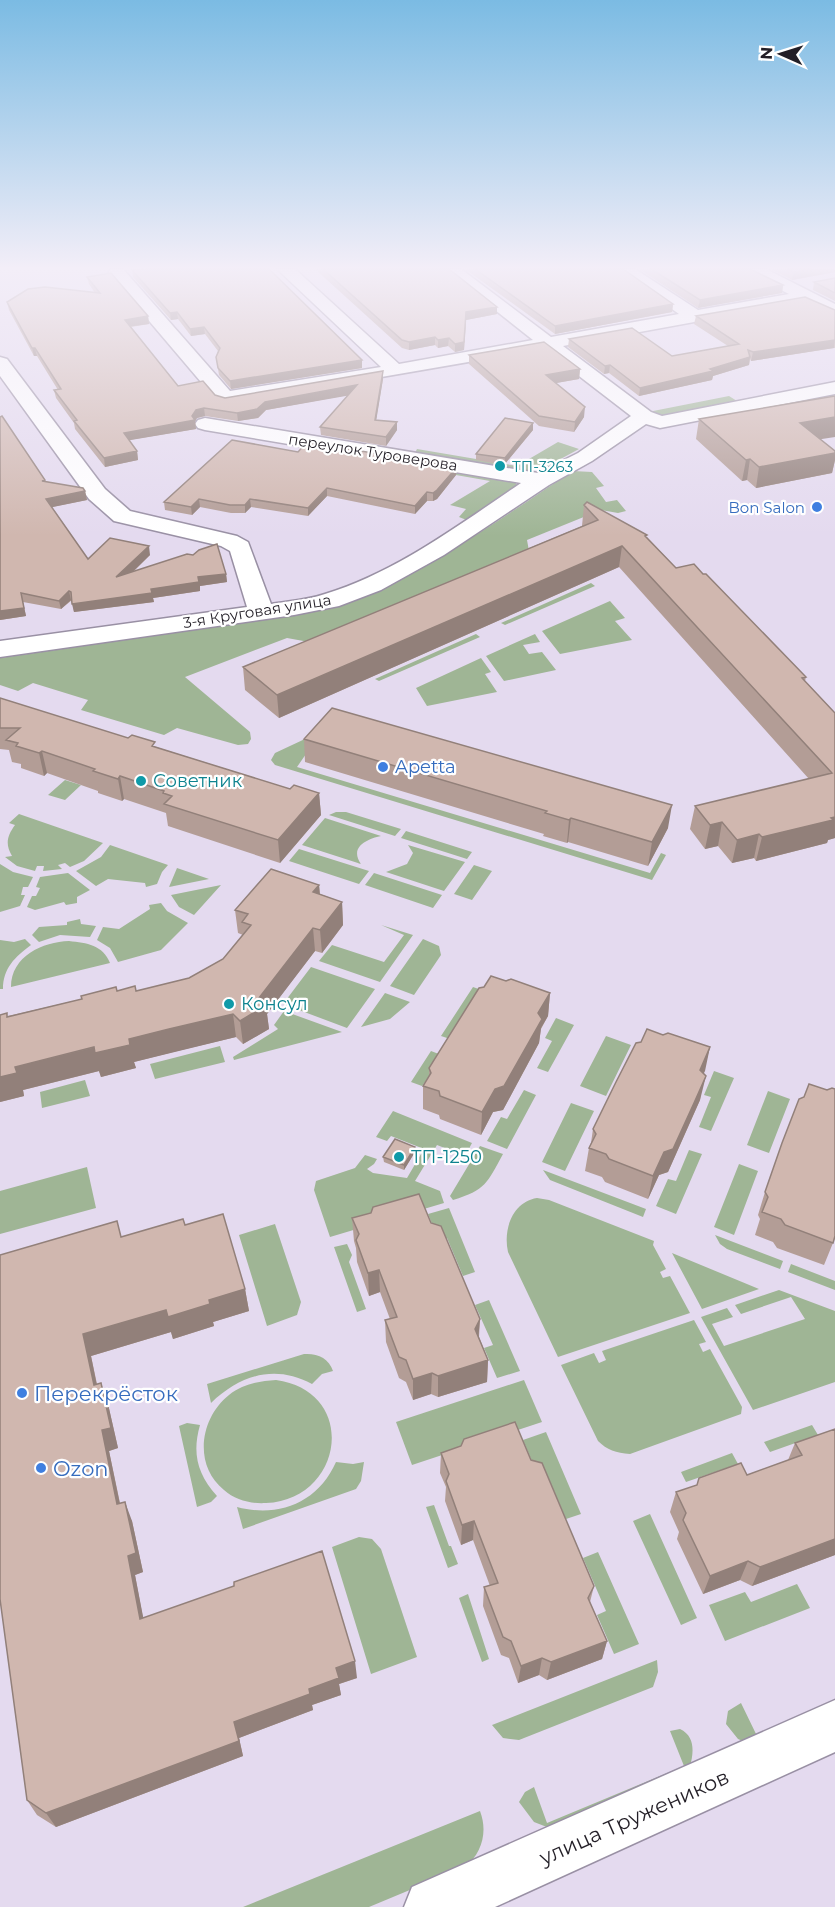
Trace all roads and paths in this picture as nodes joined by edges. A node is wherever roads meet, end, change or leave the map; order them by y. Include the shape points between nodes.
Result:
1 (191, 358) edge
2 (382, 358) edge
3 (457, 358) edge
4 (570, 358) edge
5 (0, 363) edge
6 (394, 369) junction
7 (835, 388) edge
8 (644, 416) junction
9 (205, 424) edge
10 (541, 480) junction
11 (261, 612) junction
12 (0, 649) edge
13 (835, 1726) edge
14 (432, 1907) edge

1 - 6 street via 225,398
2 - 6 street
3 - 6 street
4 - 8 street
5 - 11 street via 97,494 122,516 229,541 240,548
7 - 8 street via 660,422
8 - 10 street, 3-я Круговая улица via 585,457
9 - 10 street, переулок Туроверова
10 - 11 street, 3-я Круговая улица via 436,550 372,585 330,601
11 - 12 street, 3-я Круговая улица
13 - 14 street, улица Тружеников

